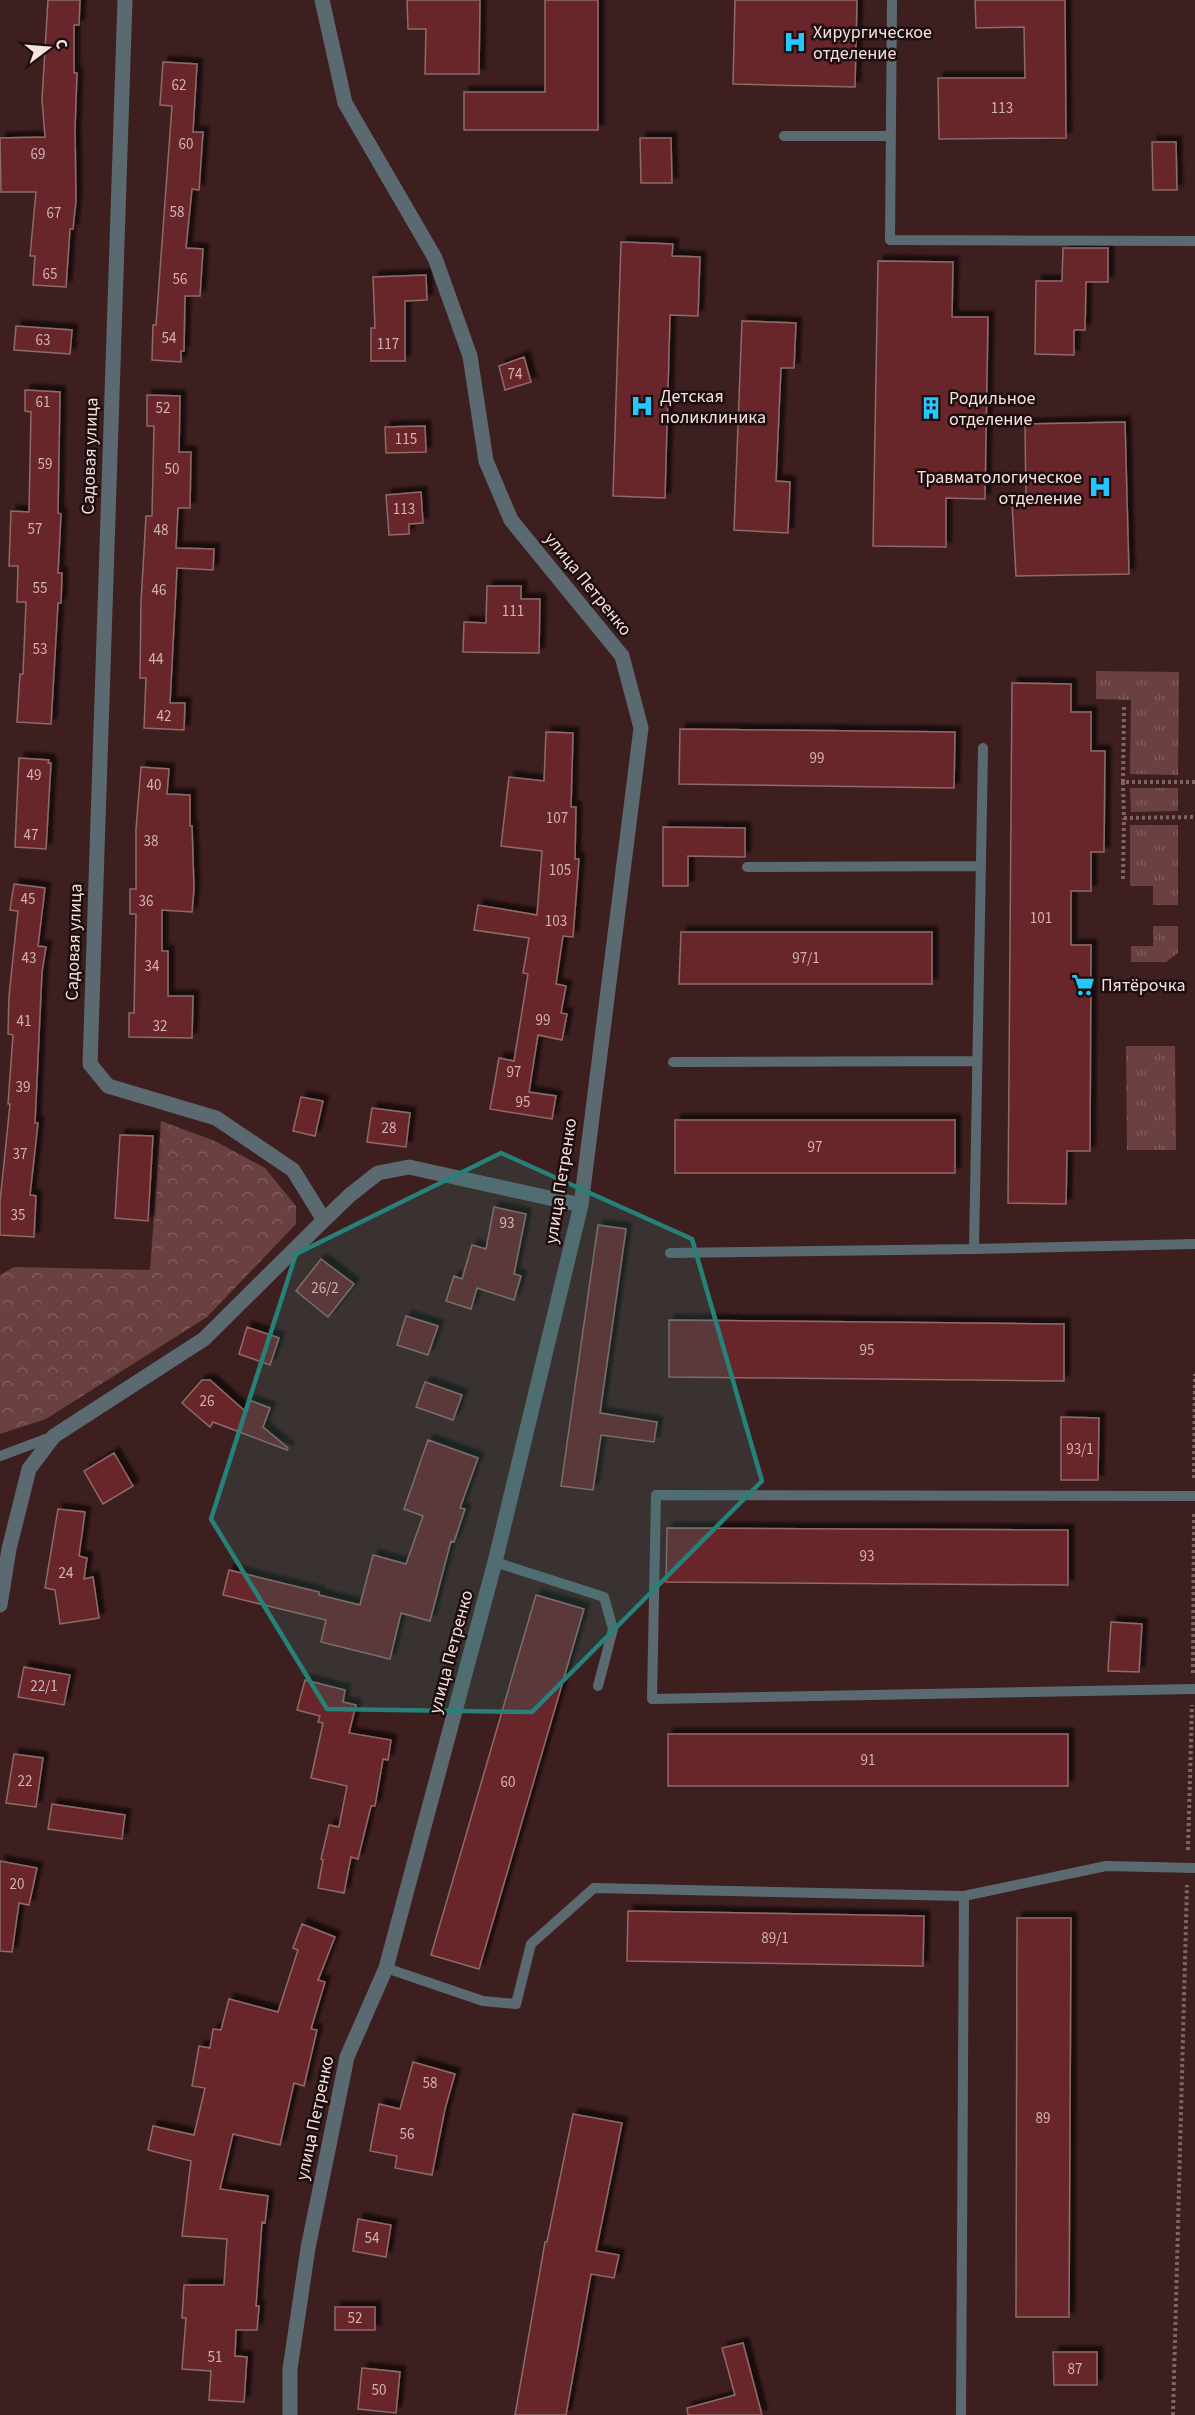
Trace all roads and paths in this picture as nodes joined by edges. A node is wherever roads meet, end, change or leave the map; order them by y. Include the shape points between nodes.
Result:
1 (125, 0) edge
2 (322, 0) edge
3 (892, 0) edge
4 (784, 136) dead end
5 (891, 136) junction
6 (1195, 241) edge
7 (1124, 706) dead end
8 (983, 748) dead end
9 (1124, 782) junction
10 (1195, 782) edge
11 (1195, 817) edge
12 (1124, 818) junction
13 (981, 866) junction
14 (747, 867) dead end
15 (1123, 879) dead end
16 (977, 1061) junction
17 (673, 1062) dead end
18 (581, 1205) junction
19 (324, 1220) junction
20 (1195, 1244) edge
21 (974, 1249) junction
22 (670, 1253) dead end
23 (1195, 1374) edge
24 (54, 1436) junction
25 (0, 1456) edge
26 (1195, 1496) edge
27 (495, 1562) junction
28 (0, 1605) edge
29 (598, 1686) dead end
30 (1194, 1689) edge
31 (1191, 1868) edge
32 (964, 1896) junction
33 (386, 1968) junction
34 (290, 2415) edge
35 (961, 2415) edge
36 (1173, 2415) edge

1 - 19 street, Садовая улица via 90,1064 108,1086 216,1118 293,1170
2 - 18 street, улица Петренко via 345,103 435,258 470,356 486,461 511,520 622,656 641,728
3 - 5 lane
4 - 5 lane
5 - 6 lane via 890,240
7 - 9 path
8 - 13 lane
9 - 10 path
9 - 12 path
11 - 12 path
12 - 15 path
13 - 14 lane
13 - 16 lane
16 - 17 lane
16 - 21 lane
18 - 19 street via 410,1167 378,1173
18 - 27 street, улица Петренко
19 - 24 street via 204,1339
20 - 21 lane
21 - 22 lane
23 - 26 path
24 - 25 lane
24 - 28 street via 29,1469
26 - 30 path
26 - 30 lane via 656,1495 652,1699
27 - 29 lane via 604,1597 613,1629
27 - 33 street, улица Петренко
30 - 31 path
31 - 32 lane via 1106,1866
31 - 36 path
32 - 33 lane via 594,1888 531,1944 516,2004 483,2001
32 - 35 lane
33 - 34 street, улица Петренко via 347,2056 308,2248 290,2369

